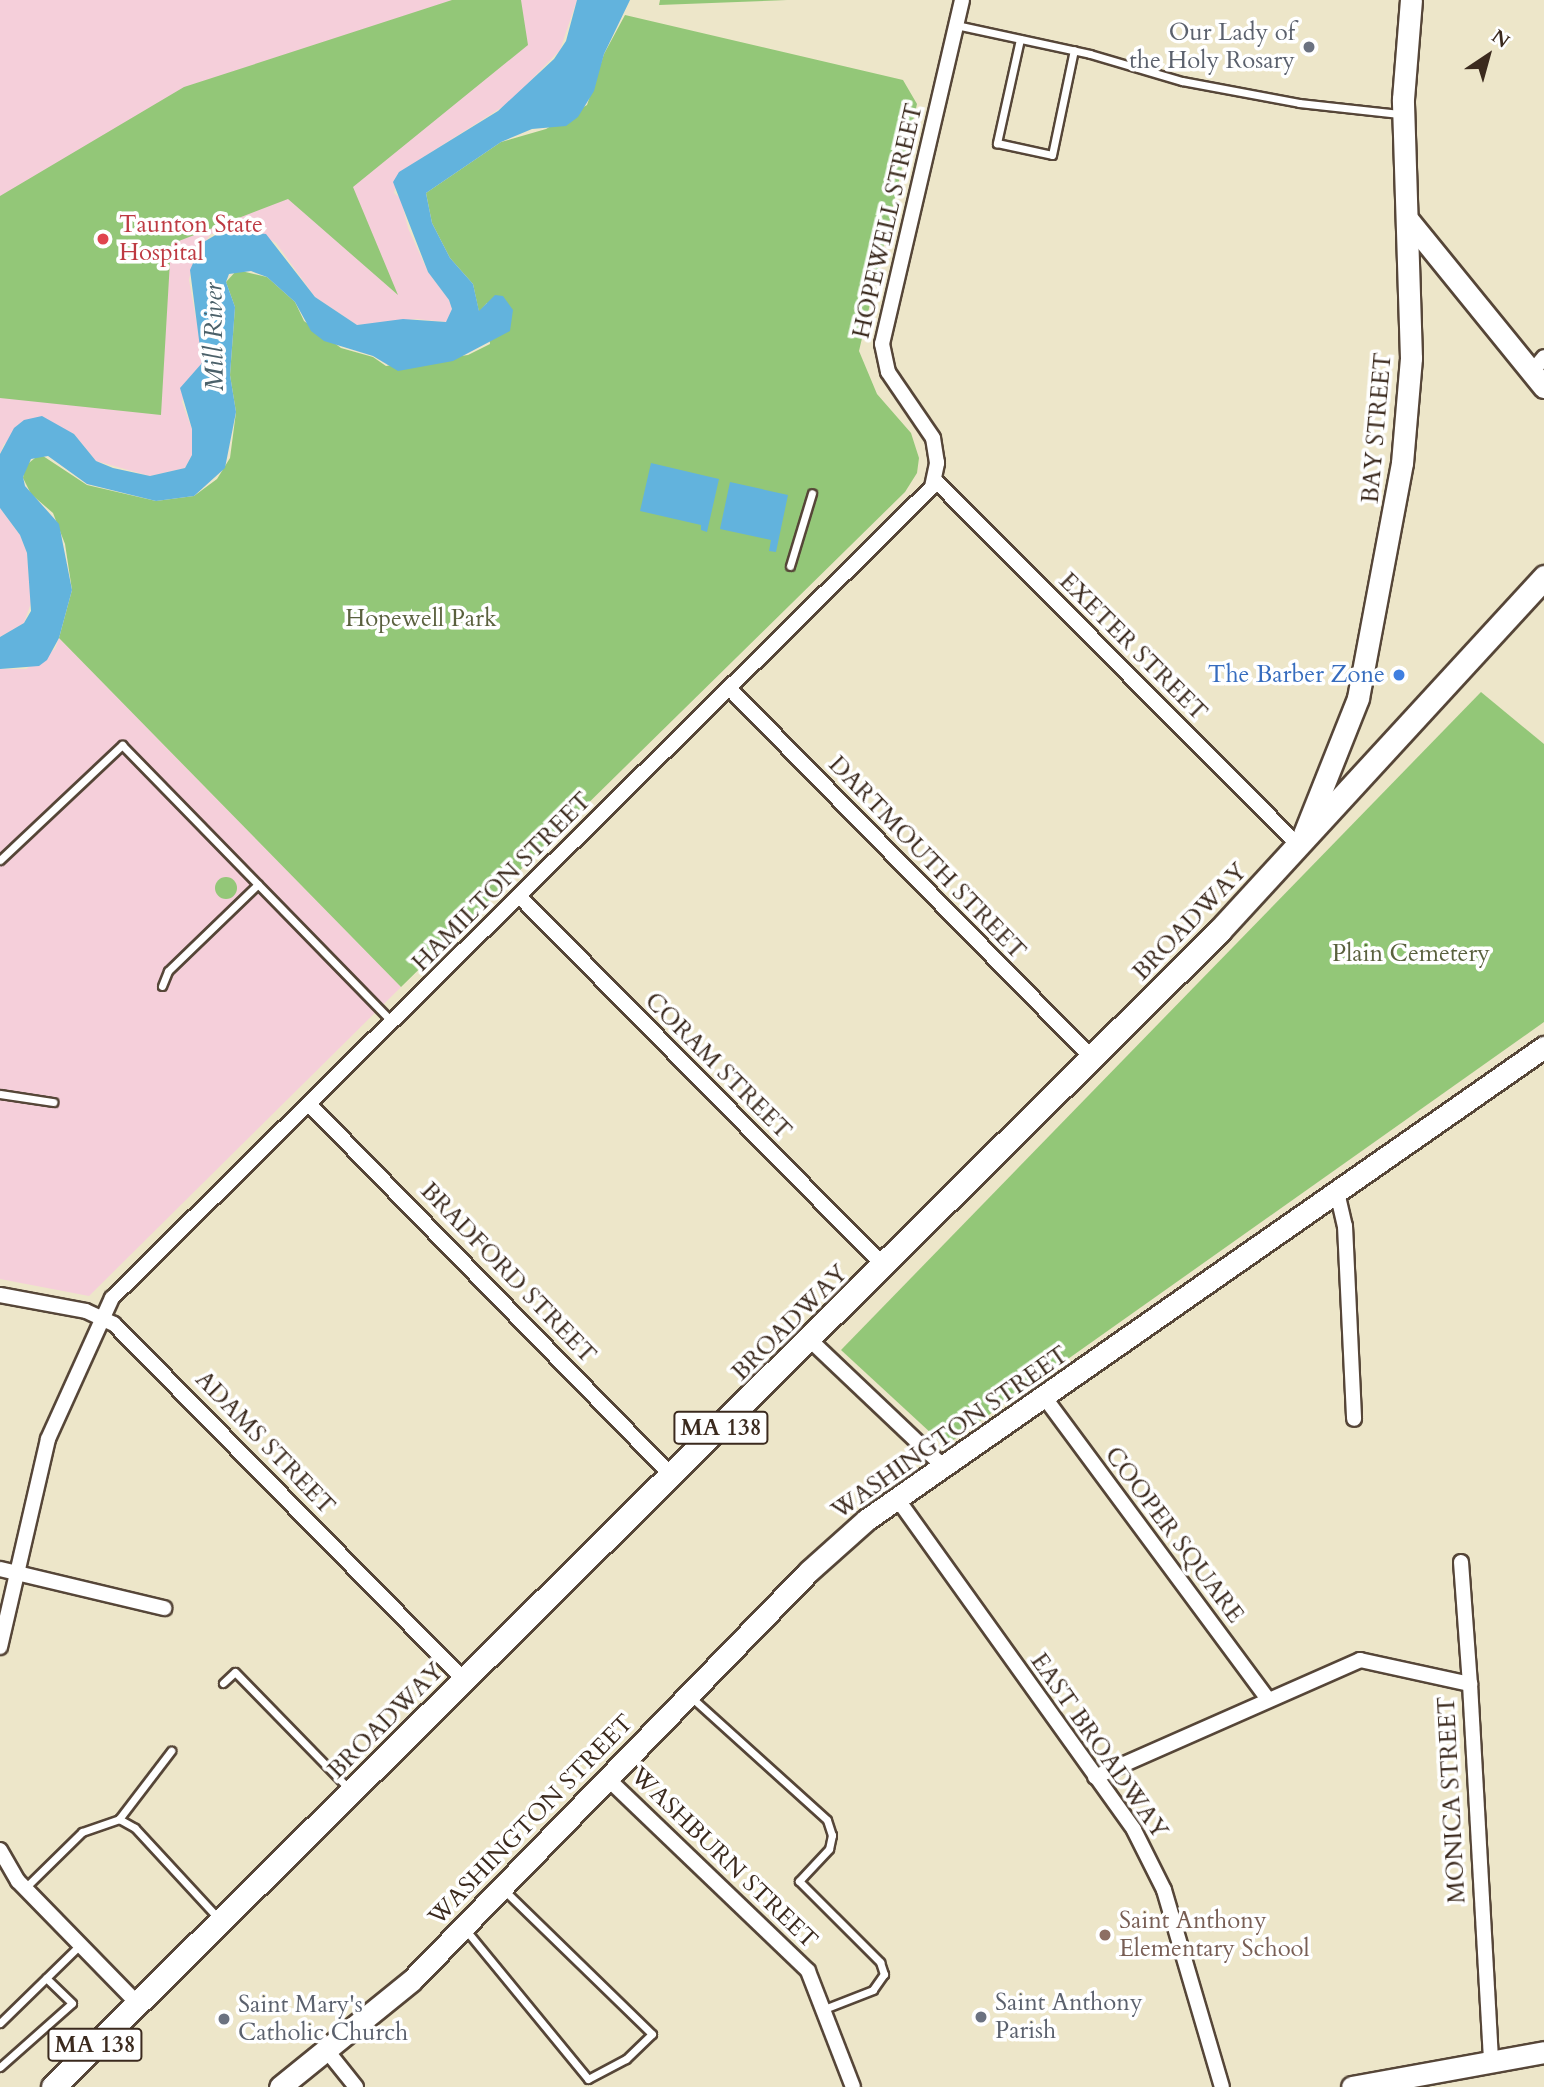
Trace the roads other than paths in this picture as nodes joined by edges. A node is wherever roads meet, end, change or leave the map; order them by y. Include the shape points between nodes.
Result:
1 (962, 0) edge
2 (1411, 0) edge
3 (956, 25) junction
4 (1020, 39) junction
5 (1074, 50) junction
6 (1404, 115) junction
7 (1409, 221) junction
8 (1540, 372) edge
9 (935, 480) junction
10 (811, 493) dead end
11 (790, 566) dead end
12 (1544, 577) edge
13 (730, 690) junction
14 (1299, 846) junction
15 (0, 860) edge
16 (258, 884) junction
17 (520, 897) junction
18 (162, 986) dead end
19 (392, 1022) junction
20 (1544, 1047) edge
21 (1092, 1058) junction
22 (0, 1094) edge
23 (53, 1102) dead end
24 (309, 1104) junction
25 (1337, 1192) junction
26 (884, 1266) junction
27 (0, 1295) edge
28 (102, 1316) junction
29 (810, 1340) junction
30 (1045, 1398) junction
31 (1354, 1419) dead end
32 (943, 1466) junction
33 (673, 1476) junction
34 (896, 1497) junction
35 (1461, 1562) dead end
36 (0, 1569) edge
37 (16, 1573) junction
38 (164, 1608) dead end
39 (0, 1647) edge
40 (465, 1681) junction
41 (223, 1683) dead end
42 (1470, 1684) junction
43 (688, 1694) junction
44 (1268, 1699) junction
45 (171, 1751) dead end
46 (1096, 1777) junction
47 (608, 1779) junction
48 (352, 1793) junction
49 (119, 1819) junction
50 (0, 1850) edge
51 (25, 1889) junction
52 (504, 1889) junction
53 (221, 1922) junction
54 (465, 1928) junction
55 (80, 1945) junction
56 (46, 1978) junction
57 (138, 2004) junction
58 (824, 2009) junction
59 (0, 2022) edge
60 (328, 2052) junction
61 (1544, 2052) edge
62 (1491, 2062) junction
63 (0, 2067) edge
64 (53, 2087) edge
65 (280, 2087) edge
66 (355, 2087) edge
67 (853, 2087) edge
68 (1222, 2087) edge
69 (1352, 2087) edge

1 - 3 street, HOPEWELL STREET
2 - 6 street, BAY STREET
3 - 4 lane
3 - 9 street, HOPEWELL STREET via 882,344 888,372 933,438
4 - 5 lane
4 - 5 lane via 997,144 1052,155
5 - 6 lane via 1195,84 1299,103
6 - 7 street, BAY STREET
7 - 8 street
7 - 14 street, BAY STREET via 1410,384 1391,541 1356,705
9 - 13 street, HAMILTON STREET via 919,503
9 - 14 street, EXETER STREET
10 - 11 lane
12 - 14 main road, BROADWAY / MA 138
13 - 17 street, HAMILTON STREET
13 - 21 street, DARTMOUTH STREET
14 - 21 main road, BROADWAY / MA 138
15 - 16 lane via 122,745
16 - 18 lane via 169,971
16 - 19 lane
17 - 19 street, HAMILTON STREET
17 - 26 street, CORAM STREET
19 - 24 street, HAMILTON STREET
20 - 25 street, WASHINGTON STREET
21 - 26 main road, BROADWAY / MA 138
22 - 23 lane
24 - 28 street, HAMILTON STREET via 117,1292
24 - 33 street, BRADFORD STREET
25 - 30 street, WASHINGTON STREET
25 - 31 street via 1345,1226
26 - 29 main road, BROADWAY / MA 138
27 - 28 street, ADAMS STREET
28 - 37 street, HAMILTON STREET via 51,1431
28 - 40 street, ADAMS STREET via 153,1360
29 - 32 street
29 - 33 main road, BROADWAY / MA 138
30 - 32 street, WASHINGTON STREET
30 - 44 street, COOPER SQUARE
32 - 34 street, WASHINGTON STREET
33 - 40 main road, BROADWAY / MA 138
34 - 43 street, WASHINGTON STREET via 809,1571
34 - 46 street, EAST BROADWAY
35 - 42 street
36 - 37 street
37 - 38 street
37 - 39 street, HAMILTON STREET
40 - 48 main road, BROADWAY / MA 138
41 - 48 lane via 235,1672
42 - 44 street, MONICA STREET via 1360,1660
42 - 62 street, MONICA STREET
43 - 47 street, WASHINGTON STREET
43 - 58 lane via 827,1820 832,1835 829,1849 799,1881 880,1962 884,1974 873,1990
44 - 46 street, MONICA STREET
45 - 49 lane
46 - 68 street, EAST BROADWAY via 1134,1830 1164,1890
47 - 52 street, WASHINGTON STREET
47 - 58 street, WASHBURN STREET via 804,1966
48 - 53 main road, BROADWAY / MA 138
49 - 51 lane via 82,1832
49 - 53 lane via 135,1828
50 - 51 street
51 - 55 street
52 - 54 street, WASHINGTON STREET
52 - 54 lane via 652,2034 635,2051 587,2079
53 - 57 main road, BROADWAY / MA 138
54 - 60 street, WASHINGTON STREET
55 - 56 lane
55 - 57 street
56 - 59 lane
56 - 63 lane via 72,2003
57 - 64 main road, BROADWAY / MA 138
58 - 67 street, WASHBURN STREET
60 - 65 street, WASHINGTON STREET
60 - 66 street
61 - 62 street
62 - 69 street

